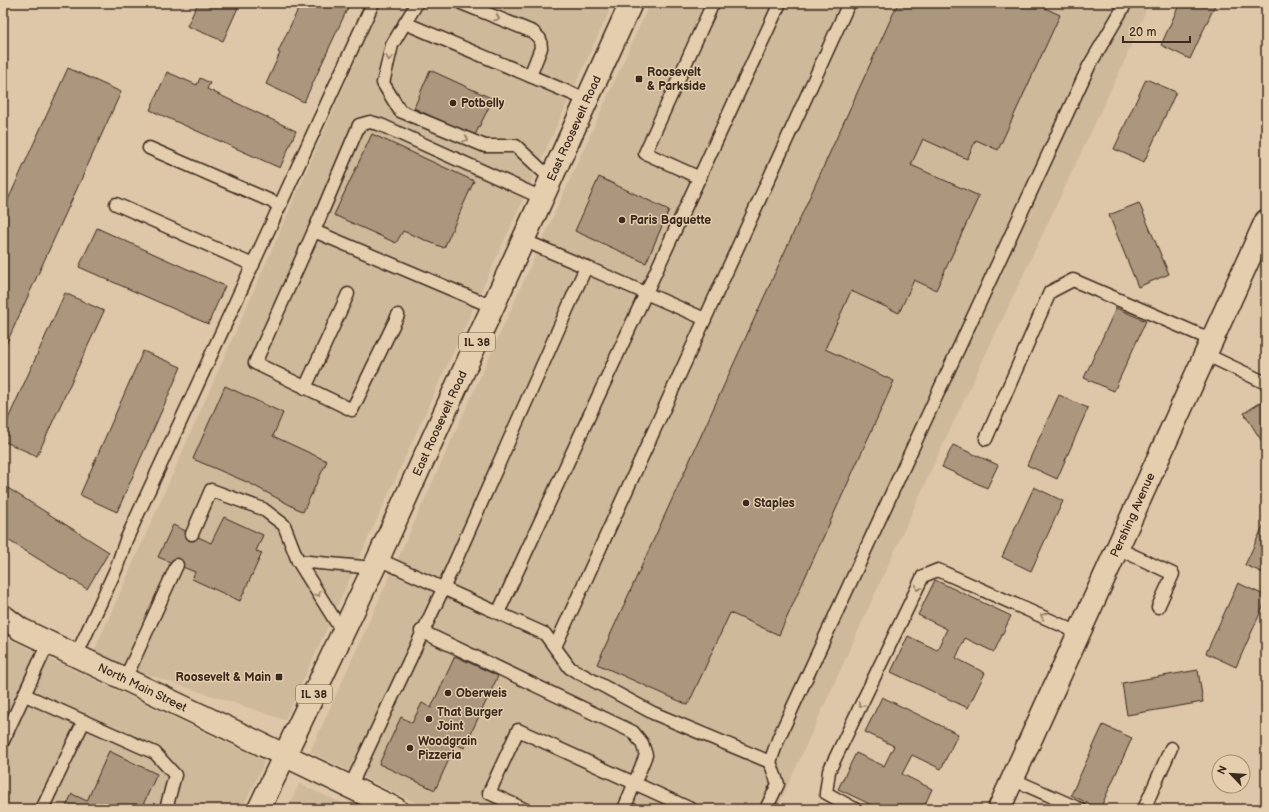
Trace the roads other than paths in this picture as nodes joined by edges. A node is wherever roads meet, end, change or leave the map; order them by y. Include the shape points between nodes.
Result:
1 (373, 3) edge
2 (417, 3) edge
3 (461, 3) edge
4 (631, 3) edge
5 (713, 3) edge
6 (780, 3) edge
7 (849, 3) edge
8 (1126, 3) edge
9 (405, 22) junction
10 (530, 76) junction
11 (587, 100) junction
12 (149, 148) dead end
13 (700, 178) junction
14 (547, 188) junction
15 (116, 204) dead end
16 (280, 206) junction
17 (1266, 221) edge
18 (314, 231) junction
19 (523, 240) junction
20 (253, 265) junction
21 (586, 267) junction
22 (348, 294) dead end
23 (647, 294) junction
24 (493, 307) junction
25 (398, 315) dead end
26 (705, 319) junction
27 (1209, 347) junction
28 (1266, 383) edge
29 (305, 388) junction
30 (986, 439) dead end
31 (192, 534) dead end
32 (1117, 548) junction
33 (298, 561) junction
34 (177, 564) dead end
35 (376, 564) junction
36 (443, 589) junction
37 (1158, 607) dead end
38 (498, 613) junction
39 (3, 616) edge
40 (421, 631) junction
41 (1079, 632) junction
42 (343, 633) junction
43 (48, 643) junction
44 (555, 647) junction
45 (76, 656) junction
46 (125, 679) junction
47 (25, 694) junction
48 (84, 721) junction
49 (3, 742) edge
50 (1171, 748) dead end
51 (284, 755) junction
52 (770, 762) junction
53 (1012, 779) junction
54 (634, 783) junction
55 (350, 787) junction
56 (42, 809) edge
57 (166, 809) edge
58 (259, 809) edge
59 (396, 809) edge
60 (524, 809) edge
61 (624, 809) edge
62 (691, 809) edge
63 (766, 809) edge
64 (855, 809) edge
65 (998, 809) edge
66 (1080, 809) edge
67 (1144, 809) edge

1 - 16 lane
2 - 9 lane
3 -> 10 lane via 533,32 540,39 541,48
4 - 11 street, East Roosevelt Road / IL 38
5 - 13 lane via 645,153
6 - 13 lane
7 - 26 lane
8 - 52 lane via 1086,73
9 - 10 lane
9 -> 14 lane via 392,45 384,83 400,111 485,146 516,146
10 - 11 lane
11 - 14 street, East Roosevelt Road / IL 38
12 - 16 lane
13 - 23 lane
14 - 18 lane via 370,122 359,125
14 - 19 street, East Roosevelt Road / IL 38
15 - 20 lane
16 - 20 lane
17 - 27 street, Pershing Avenue
18 - 24 lane
18 - 29 lane via 255,363
19 - 21 lane
19 - 24 street, East Roosevelt Road / IL 38
20 - 45 lane via 126,540 116,569
21 - 23 lane
21 - 36 lane
22 - 29 lane
23 - 26 lane
23 - 38 lane
24 - 35 street, East Roosevelt Road / IL 38
25 - 29 lane via 352,410
26 - 44 lane
27 - 28 lane
27 - 30 lane via 1073,280 1050,292
27 - 32 street, Pershing Avenue
31 - 33 lane via 211,490 263,509 284,525
32 - 37 lane via 1173,574
32 - 41 street, Pershing Avenue
33 - 35 lane
33 -> 42 lane
34 - 46 lane
35 - 36 lane
35 - 42 street, East Roosevelt Road / IL 38
36 - 38 lane
36 - 40 lane
38 - 44 lane via 545,634
39 - 43 street, North Main Street via 20,629
40 - 54 lane via 633,732 642,743 646,755
40 - 55 lane
41 - 53 street, Pershing Avenue
41 -> 64 lane via 938,570 924,576 829,771 826,793
42 - 51 street, East Roosevelt Road / IL 38
43 - 45 street, North Main Street
43 - 47 lane
44 - 52 lane via 570,668 653,713
45 - 46 street, North Main Street
46 - 51 street, North Main Street
47 - 48 lane
47 - 49 lane
48 - 56 lane
48 - 57 lane via 155,753 175,775
50 - 67 lane
51 - 55 street, North Main Street
51 - 58 street, IL 38
52 - 63 lane via 778,784
53 - 65 street, Pershing Avenue
53 - 66 lane
54 - 60 lane via 518,730 489,793
54 - 61 lane
54 - 62 lane
55 - 59 street, North Main Street

